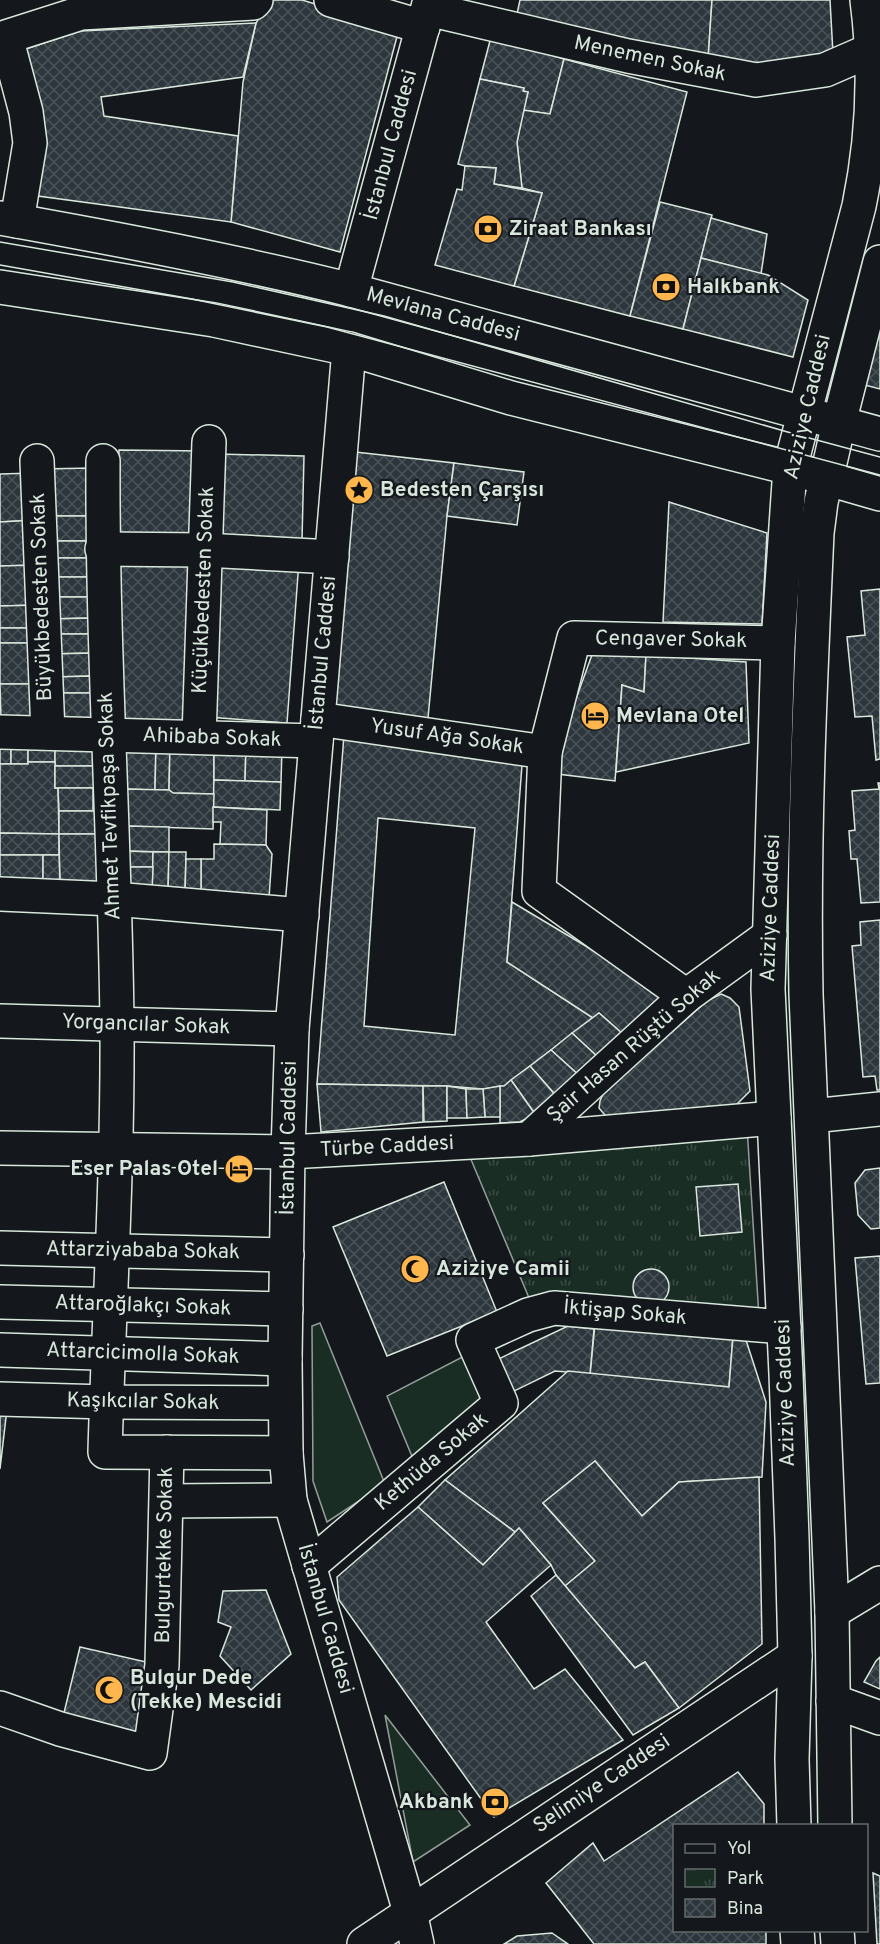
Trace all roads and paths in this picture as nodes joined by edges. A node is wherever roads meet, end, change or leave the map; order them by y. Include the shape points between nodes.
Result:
1 (256, 0) edge
2 (331, 0) edge
3 (867, 0) edge
4 (80, 7) edge
5 (427, 12) edge
6 (871, 50) junction
7 (9, 220) edge
8 (879, 268) edge
9 (0, 287) edge
10 (351, 290) junction
11 (349, 349) junction
12 (804, 413) junction
13 (839, 423) junction
14 (880, 434) edge
15 (209, 442) dead end
16 (37, 461) dead end
17 (103, 461) dead end
18 (790, 468) junction
19 (826, 479) junction
20 (880, 494) edge
21 (102, 549) junction
22 (204, 550) junction
23 (332, 557) junction
24 (778, 643) junction
25 (317, 730) junction
26 (0, 732) edge
27 (48, 733) junction
28 (108, 735) junction
29 (199, 737) junction
30 (545, 752) junction
31 (0, 894) edge
32 (114, 899) junction
33 (302, 915) junction
34 (770, 935) junction
35 (686, 996) junction
36 (0, 1021) edge
37 (117, 1025) junction
38 (292, 1029) junction
39 (880, 1109) edge
40 (812, 1116) junction
41 (774, 1118) junction
42 (529, 1138) junction
43 (0, 1148) edge
44 (116, 1151) junction
45 (288, 1152) junction
46 (0, 1248) edge
47 (111, 1251) junction
48 (287, 1255) junction
49 (0, 1302) edge
50 (110, 1305) junction
51 (286, 1309) junction
52 (784, 1327) junction
53 (473, 1340) joint
54 (0, 1350) edge
55 (109, 1353) junction
56 (285, 1359) junction
57 (0, 1399) edge
58 (107, 1402) junction
59 (285, 1403) junction
60 (167, 1452) junction
61 (286, 1453) junction
62 (290, 1500) junction
63 (166, 1501) junction
64 (309, 1566) junction
65 (880, 1583) edge
66 (832, 1612) junction
67 (795, 1656) junction
68 (833, 1701) junction
69 (0, 1708) edge
70 (880, 1718) edge
71 (794, 1824) edge
72 (836, 1824) edge
73 (410, 1912) junction
74 (364, 1944) edge
75 (417, 1944) edge

1 - 4 street
2 - 5 street, Menemen Sokak
3 - 6 street, Aziziye Caddesi
4 - 7 street via 6,37 30,143
5 - 6 street, Menemen Sokak via 756,80 825,70
5 - 10 street, İstanbul Caddesi
6 - 12 street, Aziziye Caddesi via 873,99 866,175
7 - 10 street, Mevlana Caddesi via 221,259
8 - 13 street, Aziziye Caddesi
9 - 11 street via 214,320
10 - 12 street, Mevlana Caddesi
11 - 18 street via 512,398
11 - 23 street, İstanbul Caddesi
12 - 13 street, Mevlana Caddesi
12 - 18 street, Aziziye Caddesi
13 - 14 street, Mevlana Caddesi
13 - 19 street, Aziziye Caddesi
15 - 22 street, Küçükbedesten Sokak
16 - 27 street, Büyükbedesten Sokak
17 - 21 street, Ahmet Tevfikpaşa Sokak
18 - 19 street
18 - 24 street, Aziziye Caddesi
19 - 20 street
19 - 40 street, Aziziye Caddesi via 817,533 807,754 805,955
21 - 22 street
21 - 28 street, Ahmet Tevfikpaşa Sokak
22 - 23 street
22 - 29 street, Küçükbedesten Sokak
23 - 25 street, İstanbul Caddesi
24 - 30 street, Cengaver Sokak via 574,638
24 - 34 street, Aziziye Caddesi
25 - 29 street, Ahibaba Sokak
25 - 30 street, Yusuf Ağa Sokak
25 - 33 street, İstanbul Caddesi
26 - 27 street, Ahibaba Sokak
27 - 28 street, Ahibaba Sokak
28 - 29 street, Ahibaba Sokak
28 - 32 street, Ahmet Tevfikpaşa Sokak
30 - 35 street, Yusuf Ağa Sokak via 539,891
31 - 32 street
32 - 33 street
32 - 37 street, Ahmet Tevfikpaşa Sokak
33 - 38 street, İstanbul Caddesi
34 - 35 street, Şair Hasan Rüştü Sokak
34 - 41 street, Aziziye Caddesi via 768,989
35 - 42 street, Şair Hasan Rüştü Sokak
36 - 37 street, Yorgancılar Sokak
37 - 38 street, Yorgancılar Sokak
37 - 44 street, Ahmet Tevfikpaşa Sokak
38 - 45 street, İstanbul Caddesi
39 - 40 street
40 - 66 street, Aziziye Caddesi
41 - 42 street, Türbe Caddesi
41 - 52 street, Aziziye Caddesi
42 - 45 street, Türbe Caddesi
43 - 44 street, Türbe Caddesi
44 - 45 street, Türbe Caddesi
44 - 47 street, Ahmet Tevfikpaşa Sokak
45 - 48 street, İstanbul Caddesi
46 - 47 street, Attarziyababa Sokak
47 - 48 street, Attarziyababa Sokak
47 - 50 street, Ahmet Tevfikpaşa Sokak
48 - 51 street, İstanbul Caddesi
49 - 50 street, Attaroğlakçı Sokak
50 - 51 street, Attaroğlakçı Sokak
50 - 55 street, Ahmet Tevfikpaşa Sokak
51 - 56 street, İstanbul Caddesi
52 - 53 street, İktişap Sokak via 554,1308 528,1315
52 - 67 street, Aziziye Caddesi
53 - 64 street, Kethüda Sokak via 501,1403
54 - 55 street, Attarcicimolla Sokak
55 - 56 street, Attarcicimolla Sokak
55 - 58 street, Ahmet Tevfikpaşa Sokak
56 - 59 street, İstanbul Caddesi
57 - 58 street, Kaşıkcılar Sokak
58 - 59 street, Kaşıkcılar Sokak
58 - 60 street, Ahmet Tevfikpaşa Sokak via 105,1452
59 - 61 street, İstanbul Caddesi
60 - 61 street
60 - 63 street, Bulgurtekke Sokak
61 - 62 street, İstanbul Caddesi
62 - 63 street
62 - 64 street, İstanbul Caddesi
63 - 69 street, Bulgurtekke Sokak via 162,1665 150,1753
64 - 73 street, İstanbul Caddesi
65 - 66 street
66 - 68 street, Aziziye Caddesi
67 - 71 street, Aziziye Caddesi
67 - 73 street, Selimiye Caddesi
68 - 70 street
68 - 72 street, Aziziye Caddesi
73 - 74 street, Selimiye Caddesi
73 - 75 street, İstanbul Caddesi

